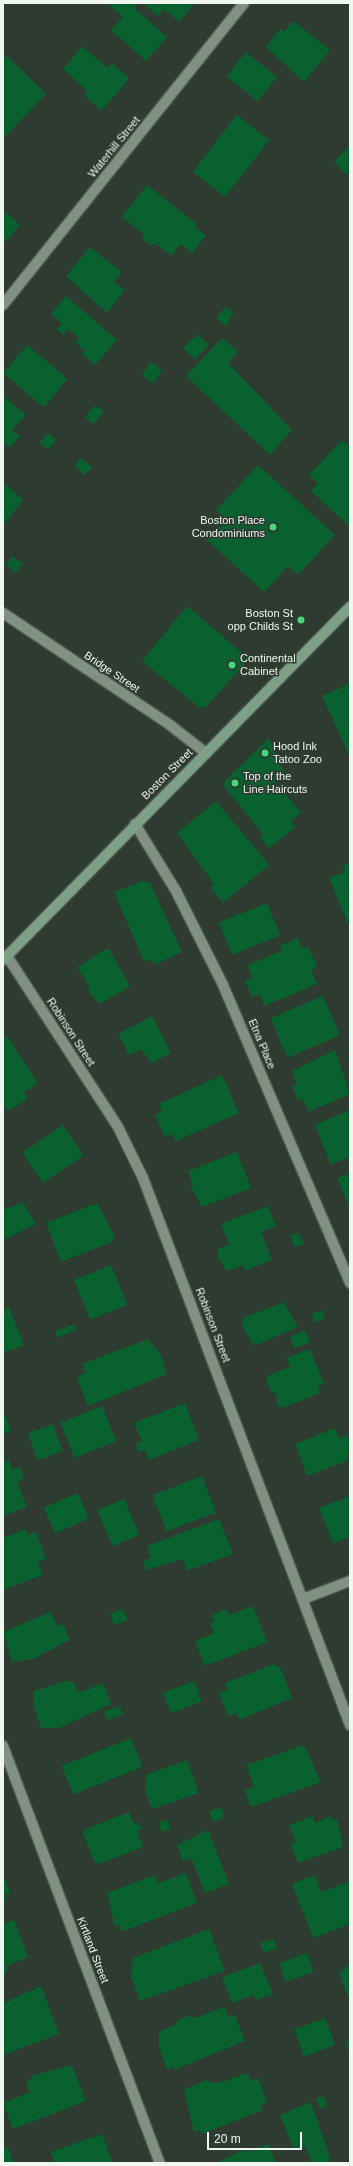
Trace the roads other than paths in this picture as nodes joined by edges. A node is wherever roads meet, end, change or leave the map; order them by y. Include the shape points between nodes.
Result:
1 (244, 3) edge
2 (3, 305) edge
3 (350, 607) edge
4 (3, 614) edge
5 (206, 753) junction
6 (135, 824) junction
7 (5, 958) edge
8 (350, 1283) edge
9 (350, 1581) edge
10 (303, 1599) junction
11 (350, 1725) edge
12 (3, 1746) edge
13 (160, 2163) edge

1 - 2 street, Waterhill Street
3 - 5 main road, Boston Street
4 - 5 street, Bridge Street via 175,728
5 - 6 main road, Boston Street
6 - 7 main road, Boston Street
6 - 8 street, Etna Place via 169,878 223,985
7 - 10 street, Robinson Street via 118,1126 139,1168
9 - 10 street
10 - 11 street, Robinson Street
12 - 13 street, Kirtland Street

